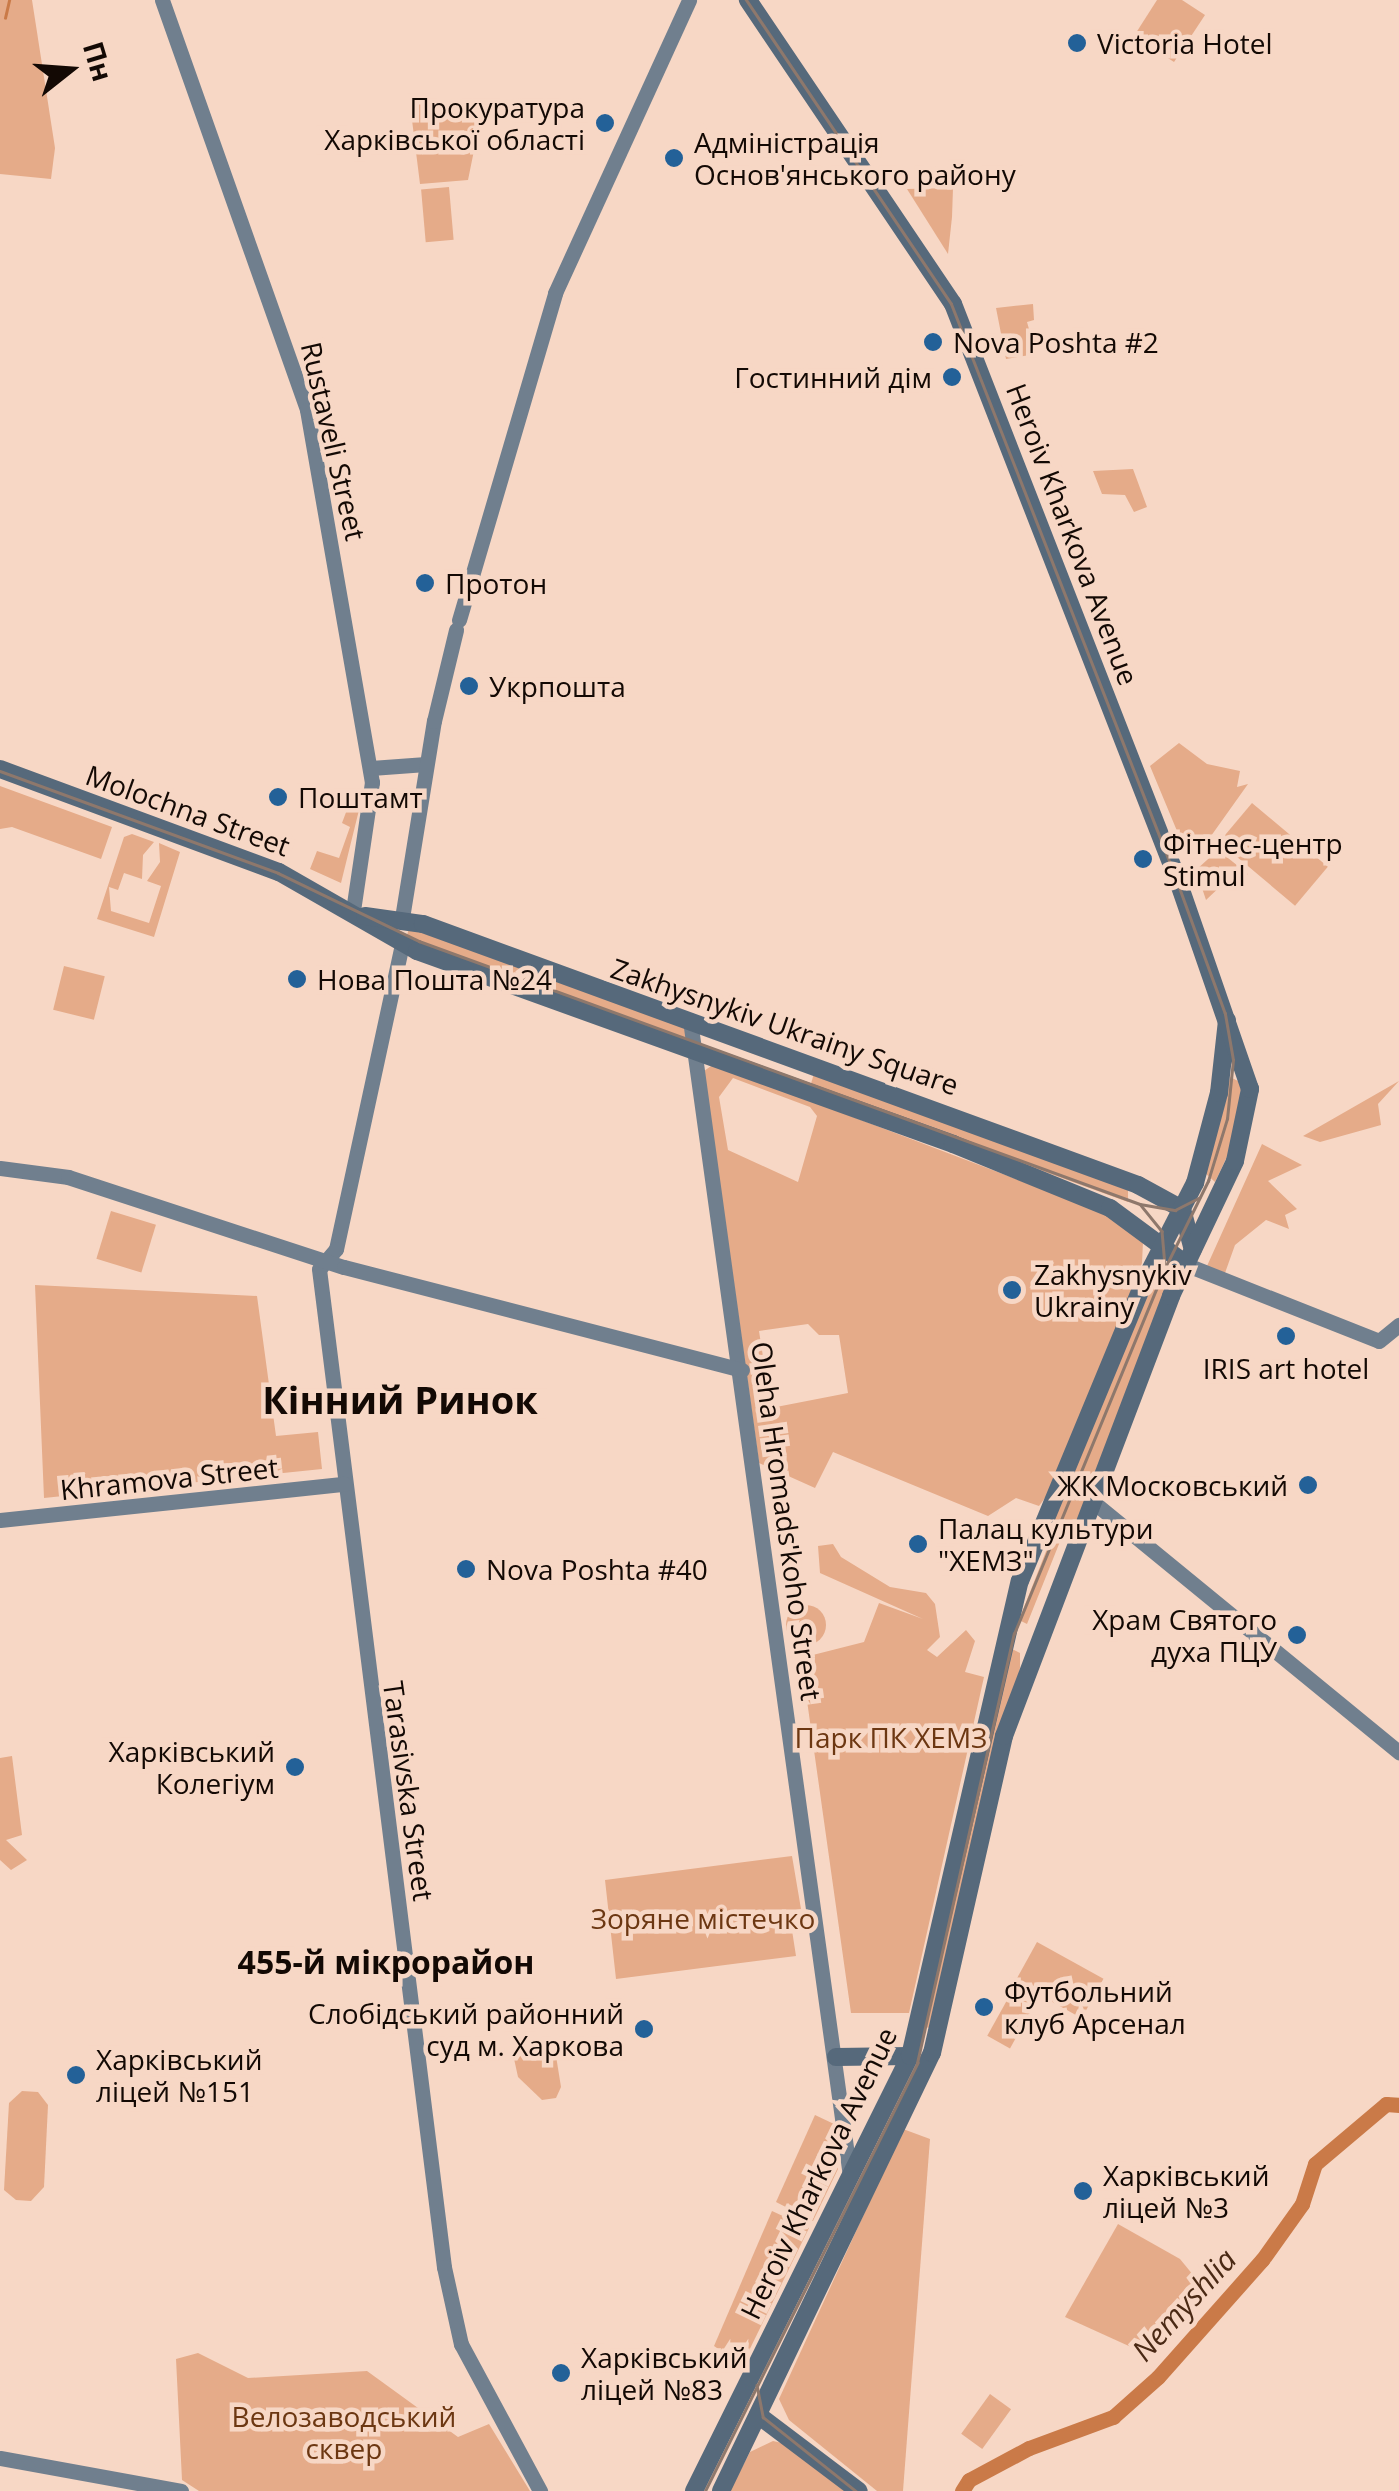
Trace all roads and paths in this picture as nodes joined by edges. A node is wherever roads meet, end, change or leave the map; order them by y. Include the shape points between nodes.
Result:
1 (162, 0) edge
2 (689, 0) edge
3 (748, 0) edge
4 (426, 764) junction
5 (371, 768) junction
6 (0, 770) edge
7 (358, 913) junction
8 (402, 918) junction
9 (402, 944) junction
10 (1227, 1015) junction
11 (690, 1020) junction
12 (695, 1052) junction
13 (805, 1060) junction
14 (795, 1086) junction
15 (0, 1168) edge
16 (1194, 1183) junction
17 (1147, 1189) junction
18 (1217, 1200) junction
19 (1126, 1215) junction
20 (1182, 1219) junction
21 (1144, 1228) junction
22 (1163, 1244) junction
23 (327, 1260) junction
24 (1159, 1265) junction
25 (1186, 1265) junction
26 (1399, 1325) edge
27 (742, 1370) junction
28 (344, 1484) junction
29 (1092, 1501) junction
30 (0, 1520) edge
31 (1007, 1631) junction
32 (1040, 1644) junction
33 (1399, 1752) edge
34 (910, 2056) junction
35 (836, 2057) junction
36 (920, 2080) junction
37 (850, 2176) junction
38 (851, 2222) junction
39 (755, 2364) junction
40 (758, 2415) junction
41 (0, 2458) edge
42 (181, 2491) edge
43 (540, 2491) edge
44 (694, 2491) edge
45 (721, 2491) edge
46 (859, 2491) edge

1 - 5 street, Rustaveli Street via 296,369
2 - 4 street via 555,293 458,625
3 - 10 main road, Heroiv Kharkova Avenue via 953,304
4 - 5 street
4 - 8 street
5 - 7 street, Rustaveli Street
6 - 7 main road, Molochna Street via 279,872
7 - 8 main road, Zakhysnykiv Ukrainy Square
7 - 9 main road, Zakhysnykiv Ukrainy Square
8 - 9 main road
8 - 11 main road, Zakhysnykiv Ukrainy Square
9 - 12 main road, Zakhysnykiv Ukrainy Square
9 - 23 street via 336,1249
10 - 16 main road, Heroiv Kharkova Avenue via 1219,1093
10 - 18 main road, Heroiv Kharkova Avenue via 1250,1100
11 - 12 street, Oleha Hromadsʹkoho Street
11 - 13 main road, Zakhysnykiv Ukrainy Square
12 - 14 main road, Zakhysnykiv Ukrainy Square
12 - 27 street, Oleha Hromadsʹkoho Street
13 - 14 main road
13 - 17 main road, Zakhysnykiv Ukrainy Square
14 - 19 main road, Zakhysnykiv Ukrainy Square
15 - 23 street via 52,1173
16 - 17 main road via 1180,1195
16 - 18 main road via 1202,1198
16 - 20 main road, Heroiv Kharkova Avenue
17 - 19 main road via 1144,1205
17 - 20 main road, Zakhysnykiv Ukrainy Square
18 - 20 main road
18 - 25 main road, Heroiv Kharkova Avenue
19 - 21 main road, Zakhysnykiv Ukrainy Square
20 - 21 main road
20 - 22 main road, Heroiv Kharkova Avenue
20 - 25 main road
21 - 22 main road, Zakhysnykiv Ukrainy Square
21 - 24 main road
22 - 24 main road, Heroiv Kharkova Avenue
22 - 25 main road, Zakhysnykiv Ukrainy Square
23 - 27 street
23 - 28 street, Tarasivska Street via 319,1268
24 - 25 main road
24 - 31 main road, Heroiv Kharkova Avenue via 1042,1519
25 - 26 street via 1379,1341
25 - 29 main road, Heroiv Kharkova Avenue
27 - 35 street, Oleha Hromadsʹkoho Street
28 - 30 street, Khramova Street
28 - 43 street, Tarasivska Street via 444,2266 461,2344
29 - 32 main road, Heroiv Kharkova Avenue
29 - 33 street
31 - 32 main road
31 - 34 main road, Heroiv Kharkova Avenue
32 - 36 main road, Heroiv Kharkova Avenue via 998,1760 935,2042
34 - 35 main road
34 - 36 main road
34 - 37 main road, Heroiv Kharkova Avenue
35 - 37 street, Oleha Hromadsʹkoho Street
36 - 38 main road, Heroiv Kharkova Avenue
37 - 38 main road
37 - 39 main road, Heroiv Kharkova Avenue
38 - 40 main road, Heroiv Kharkova Avenue
39 - 40 main road
39 - 44 main road, Heroiv Kharkova Avenue
40 - 45 main road
40 - 46 main road
41 - 42 street

